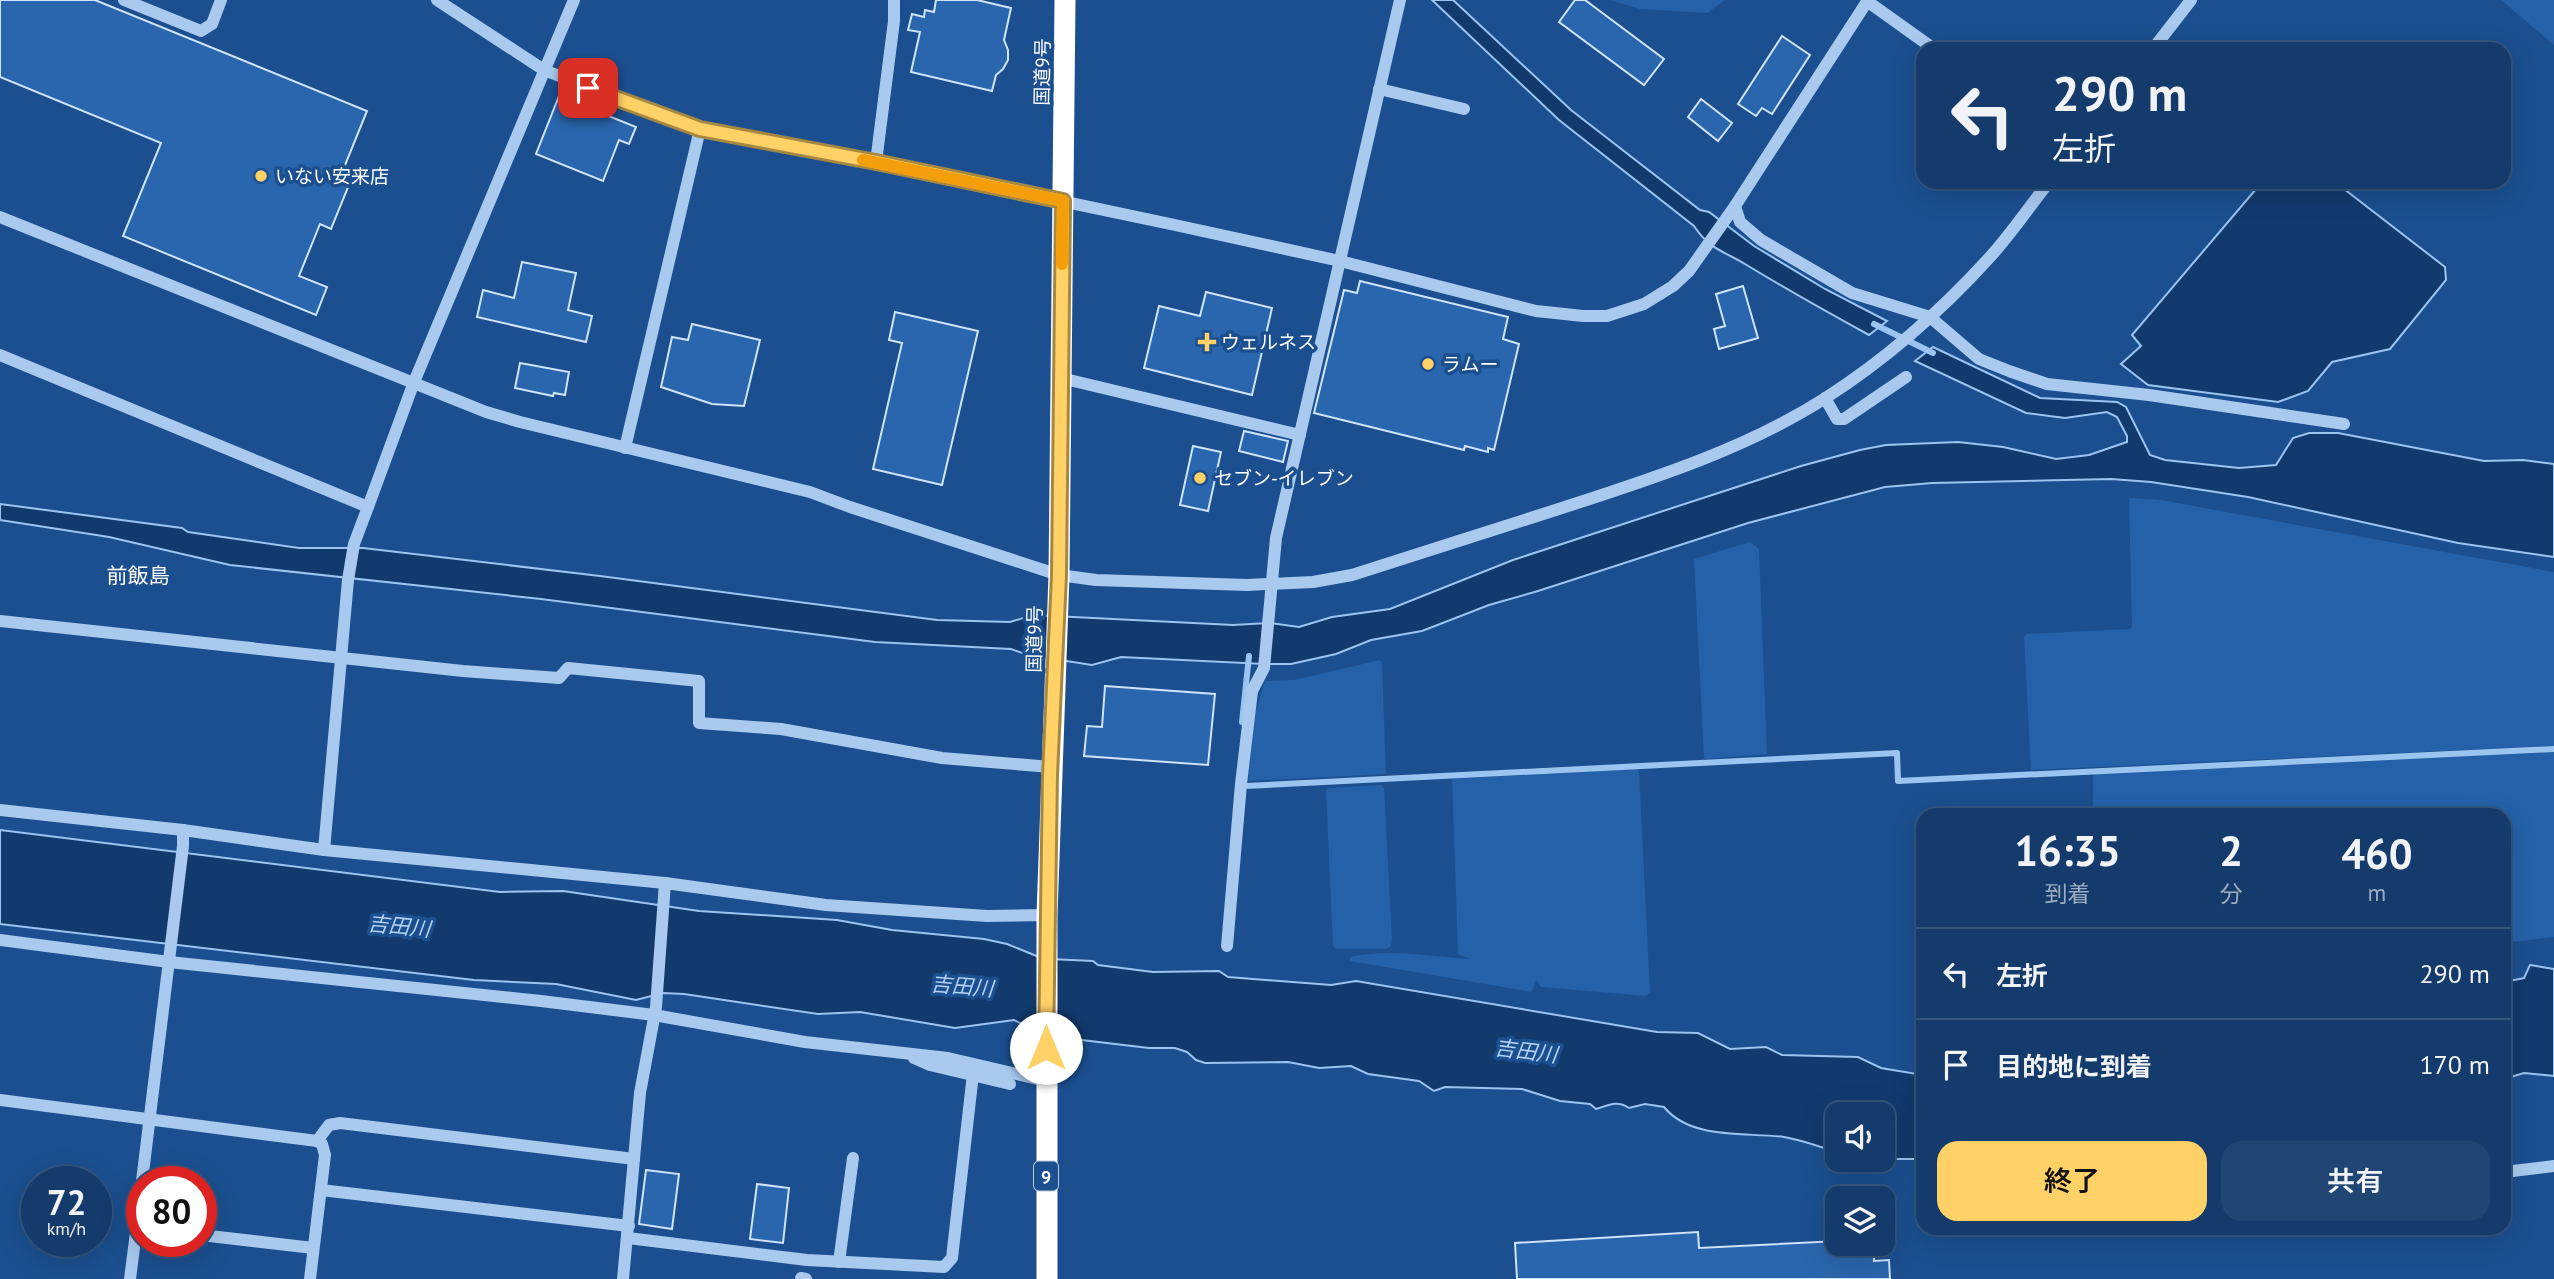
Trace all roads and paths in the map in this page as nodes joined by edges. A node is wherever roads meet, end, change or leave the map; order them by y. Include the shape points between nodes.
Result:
1 (124, 0) edge
2 (221, 0) edge
3 (437, 0) edge
4 (573, 0) edge
5 (894, 0) edge
6 (1065, 0) edge
7 (1400, 0) edge
8 (1867, 0) edge
9 (2191, 0) edge
10 (1924, 42) edge
11 (2158, 42) edge
12 (544, 70) junction
13 (1379, 89) junction
14 (1464, 108) dead end
15 (700, 129) junction
16 (876, 162) junction
17 (2043, 189) edge
18 (1063, 201) junction
19 (1735, 206) junction
20 (0, 217) edge
21 (1340, 261) junction
22 (1930, 317) junction
23 (0, 355) edge
24 (1906, 377) dead end
25 (1061, 378) junction
26 (414, 382) junction
27 (1825, 398) junction
28 (2344, 424) dead end
29 (1300, 435) junction
30 (625, 448) junction
31 (368, 507) junction
32 (1059, 575) junction
33 (1271, 584) junction
34 (0, 621) edge
35 (340, 657) junction
36 (1051, 767) junction
37 (0, 810) edge
38 (183, 830) junction
39 (324, 850) junction
40 (665, 883) junction
41 (1047, 923) junction
42 (0, 940) edge
43 (1227, 946) dead end
44 (169, 962) junction
45 (655, 1011) junction
46 (914, 1054) junction
47 (972, 1074) junction
48 (1046, 1076) junction
49 (1010, 1084) dead end
50 (0, 1100) edge
51 (150, 1119) junction
52 (317, 1140) junction
53 (853, 1158) dead end
54 (634, 1159) junction
55 (144, 1166) edge
56 (2554, 1166) edge
57 (2511, 1171) edge
58 (321, 1190) junction
59 (629, 1232) junction
60 (217, 1237) edge
61 (313, 1248) junction
62 (134, 1257) edge
63 (839, 1262) junction
64 (801, 1278) edge
65 (130, 1279) edge
66 (310, 1279) edge
67 (623, 1279) edge
68 (806, 1279) edge
69 (1046, 1279) edge

1 - 2 street via 201,31 212,24
3 - 12 street
4 - 12 street
5 - 16 street
6 - 18 highway, 国道9号 / 9
7 - 13 street
8 - 10 street
8 - 19 street
9 - 11 street
12 - 15 street
12 - 26 street
13 - 14 street
13 - 21 street
15 - 16 street
15 - 30 street
16 - 18 street
17 - 22 street via 1990,257
18 - 21 street
18 - 25 highway, 国道9号 / 9
19 - 21 street via 1689,271 1658,296 1607,316 1536,311
19 - 22 street via 1740,222 1751,233 1852,293
20 - 26 street
21 - 29 street
22 - 27 street
22 - 28 street via 1979,359 2047,384
23 - 31 street
24 - 27 street via 1844,419 1834,416
25 - 29 street
25 - 32 highway, 国道9号 / 9
26 - 30 street via 486,411
26 - 31 street
27 - 33 street via 1757,436 1621,489 1352,575
29 - 33 street via 1276,538
30 - 32 street via 810,492
31 - 35 street via 354,544
32 - 33 street
32 - 36 highway, 国道9号 / 9
33 - 43 street via 1265,664 1252,691
34 - 35 street
35 - 36 street via 559,678 568,668 699,681 699,723 780,729 942,758
35 - 39 street
36 - 41 highway, 国道9号 / 9
37 - 38 street
38 - 39 street
38 - 44 street
39 - 40 street
40 - 41 street via 826,905
40 - 45 street
41 - 48 highway, 国道9号 / 9
42 - 44 street
44 - 45 street
44 - 51 street
45 - 46 street via 805,1042
45 - 54 street
46 - 47 street via 919,1062
46 - 48 street
47 - 49 street
47 - 63 street via 950,1262 940,1269
48 - 69 highway, 国道9号 / 9
50 - 51 street
51 - 52 street
51 - 55 street
52 - 54 street via 329,1125 340,1123
52 - 58 street via 325,1155
53 - 63 street
54 - 59 street
56 - 57 street
58 - 59 street
58 - 61 street
59 - 63 street
59 - 67 street
60 - 61 street
61 - 66 street
62 - 65 street
64 - 68 street

